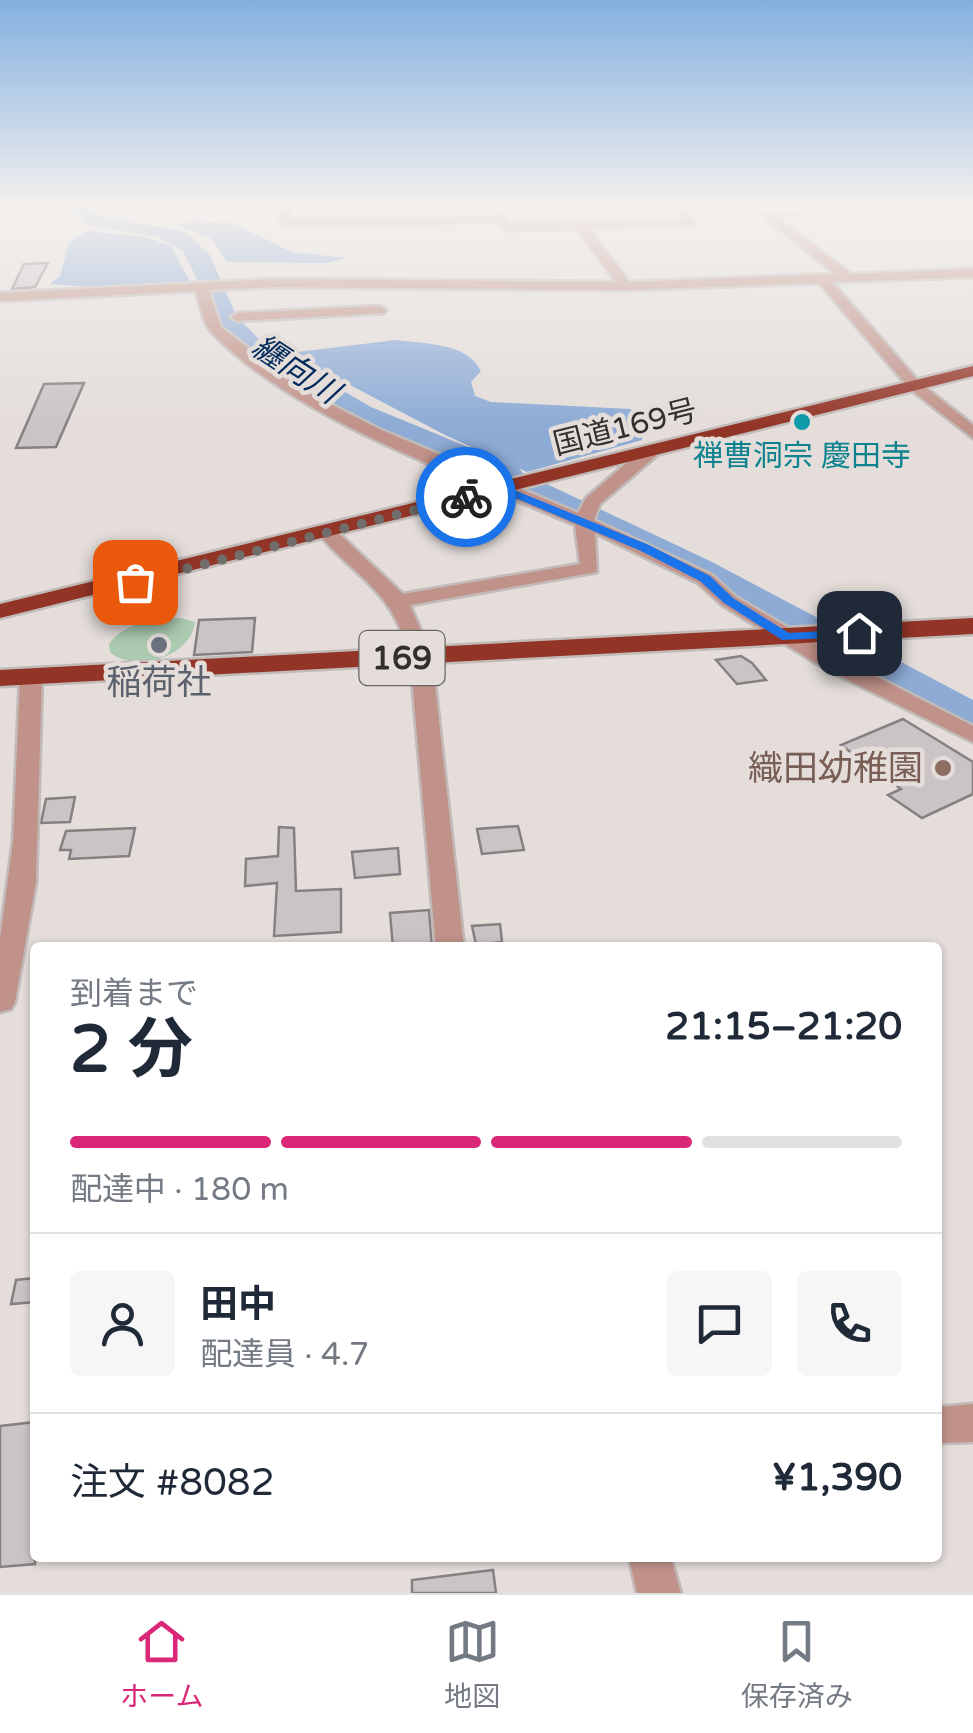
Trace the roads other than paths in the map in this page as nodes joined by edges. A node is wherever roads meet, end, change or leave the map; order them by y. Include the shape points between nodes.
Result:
1 (619, 278) edge
2 (814, 278) edge
3 (822, 278) edge
4 (211, 286) junction
5 (625, 286) junction
6 (0, 297) edge
7 (379, 310) dead end
8 (238, 317) junction
9 (249, 332) dead end
10 (973, 372) edge
11 (914, 386) junction
12 (970, 427) edge
13 (650, 452) junction
14 (502, 488) junction
15 (587, 515) junction
16 (326, 531) junction
17 (402, 600) junction
18 (0, 611) edge
19 (973, 626) edge
20 (795, 636) junction
21 (421, 657) junction
22 (32, 677) junction
23 (0, 678) edge
24 (973, 735) edge
25 (449, 942) edge
26 (0, 1002) edge
27 (973, 1423) edge
28 (942, 1425) edge
29 (651, 1562) edge
30 (659, 1593) edge

1 - 5 street
2 - 5 street
3 - 11 street
4 - 5 street
4 - 6 street
4 - 8 street
4 - 14 street via 215,329 298,393
7 - 8 street
8 - 9 street
10 - 11 highway, 国道169号
11 - 12 street
11 - 13 highway, 国道169号
13 - 14 highway, 国道169号
13 - 15 street
14 - 15 street
14 - 16 highway, 国道169号
15 - 17 street via 590,568 582,572
15 - 20 street
16 - 17 street
16 - 18 highway, 国道169号
17 - 21 street
19 - 20 highway, 169
20 - 21 highway, 169
20 - 24 street
21 - 22 highway, 169
21 - 25 street
22 - 23 highway, 169
22 - 26 street via 29,808
27 - 28 street
29 - 30 street

